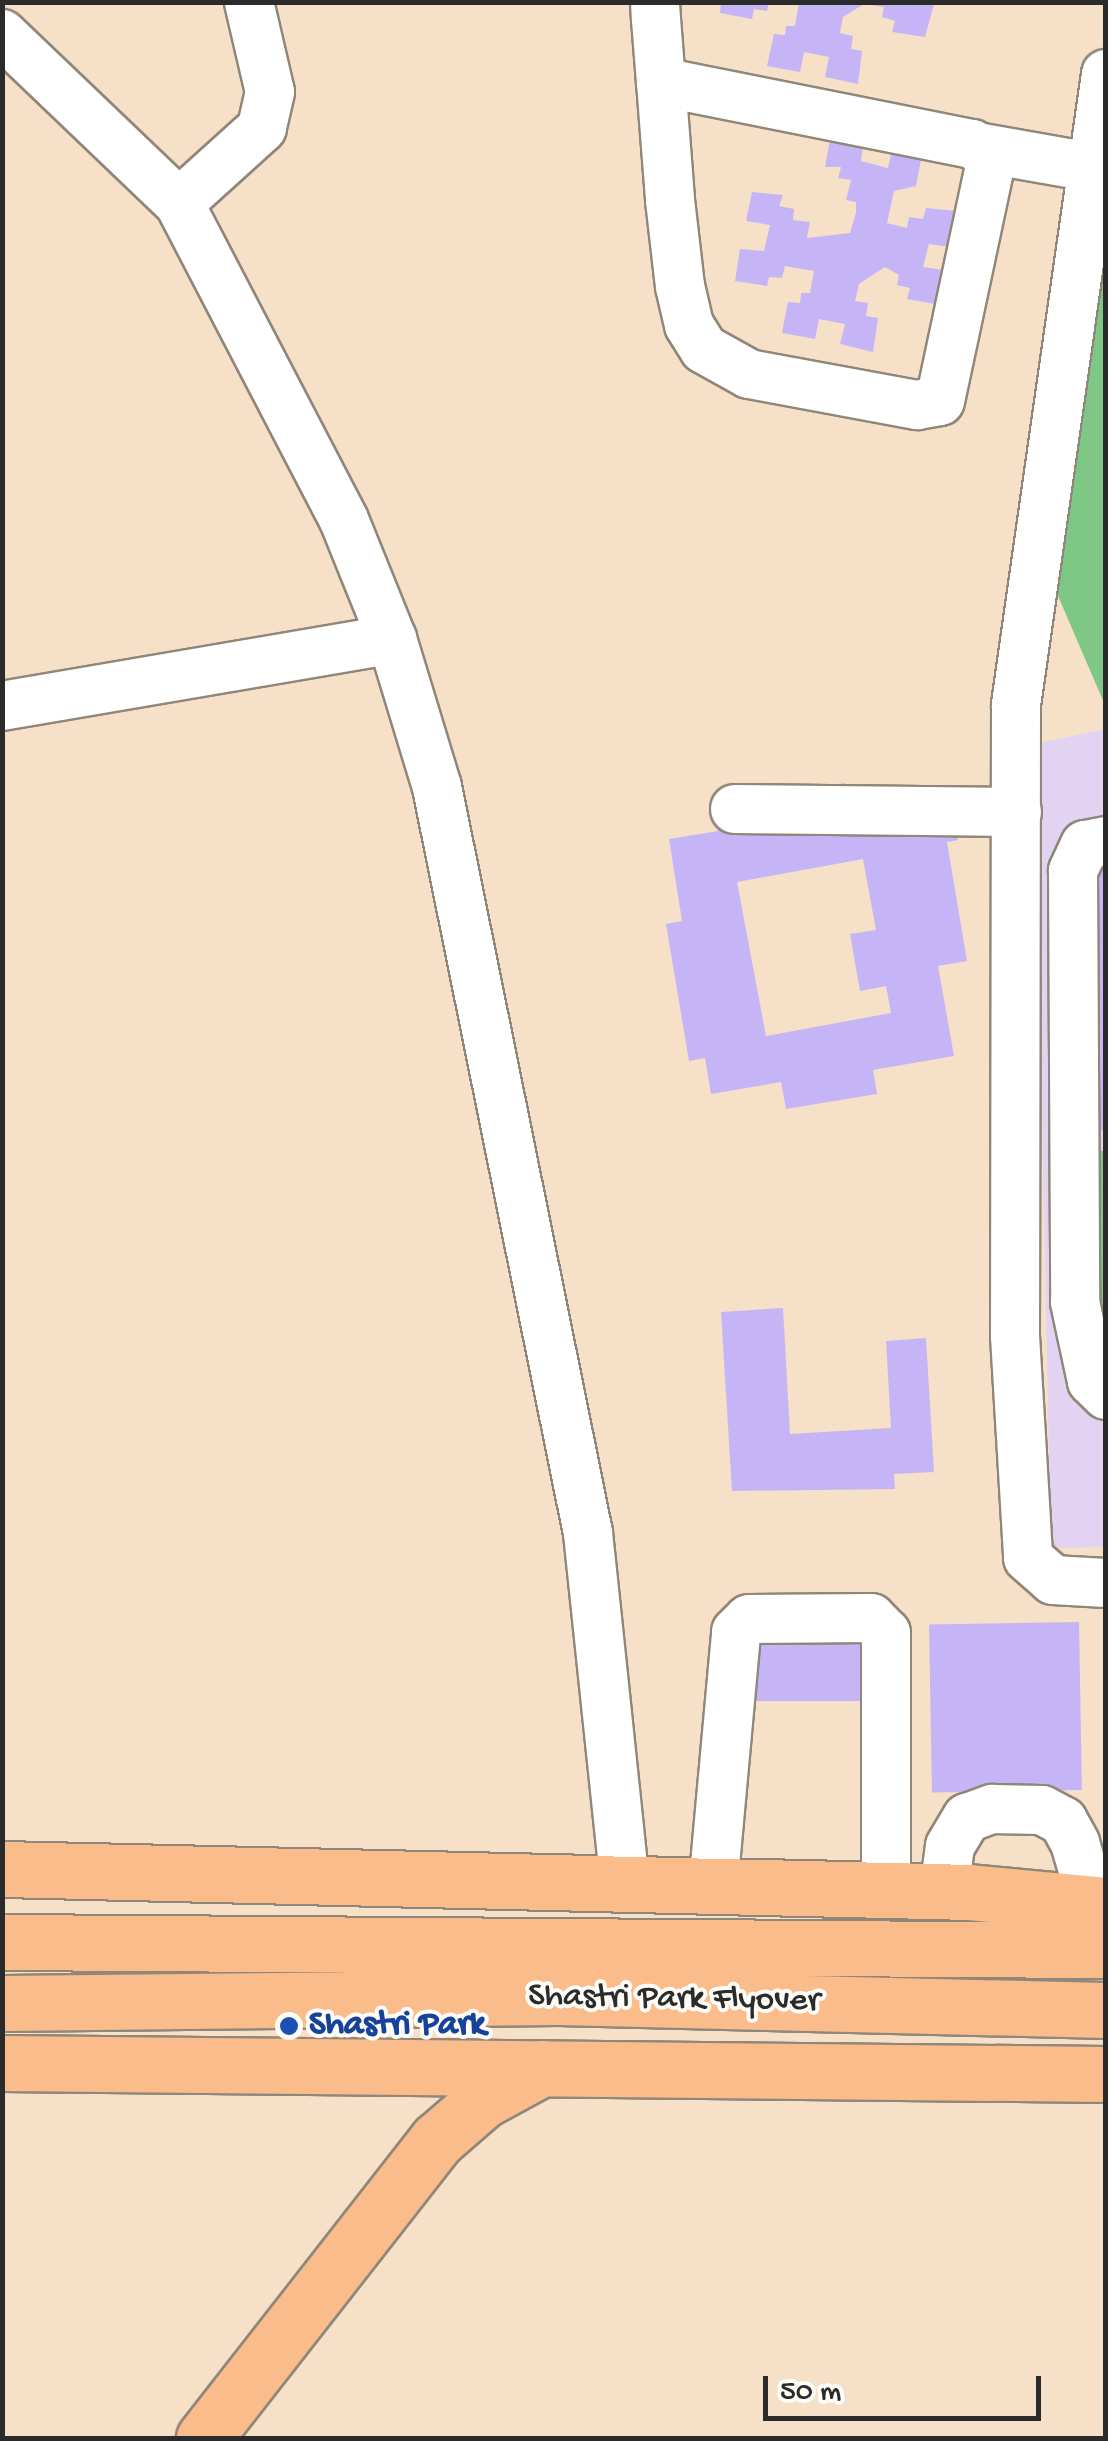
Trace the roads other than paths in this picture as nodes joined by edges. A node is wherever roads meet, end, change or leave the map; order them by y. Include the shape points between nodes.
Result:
1 (249, 2) edge
2 (655, 2) edge
3 (2, 34) edge
4 (1106, 74) edge
5 (661, 82) junction
6 (983, 148) junction
7 (1091, 166) junction
8 (178, 203) junction
9 (392, 639) junction
10 (2, 706) edge
11 (735, 809) dead end
12 (1016, 812) junction
13 (1106, 841) edge
14 (1101, 1384) edge
15 (1106, 1583) edge
16 (2, 1869) edge
17 (625, 1885) junction
18 (712, 1887) junction
19 (886, 1890) junction
20 (944, 1892) junction
21 (1101, 1920) edge
22 (2, 1942) edge
23 (2, 2003) edge
24 (1106, 2010) edge
25 (2, 2063) edge
26 (547, 2066) junction
27 (1106, 2074) edge
28 (204, 2438) edge

1 - 8 street via 270,92 262,128
2 - 5 street
3 - 8 street
4 - 7 street
5 - 6 street
5 - 6 street via 689,325 704,349 749,374 917,405 940,401 994,168
6 - 7 street
7 - 12 street via 1016,705
8 - 9 street via 344,520
9 - 10 street
9 - 17 street via 437,787 588,1533
11 - 12 street
12 - 15 street via 1014,1336 1028,1558 1053,1580
13 - 14 street via 1085,845 1073,871 1075,1302
16 - 17 highway
17 - 18 highway
18 - 19 highway
18 - 19 street via 736,1632 749,1620 871,1618 886,1633
19 - 20 highway
20 - 21 highway
20 - 21 street via 950,1846 967,1818 992,1808 1042,1810 1063,1821 1075,1842
21 - 22 highway, Shastri Park Flyover via 1005,1951
23 - 24 highway, Shastri Park Flyover via 558,1997
25 - 26 highway
26 - 27 highway
26 - 28 highway via 483,2100 437,2140

